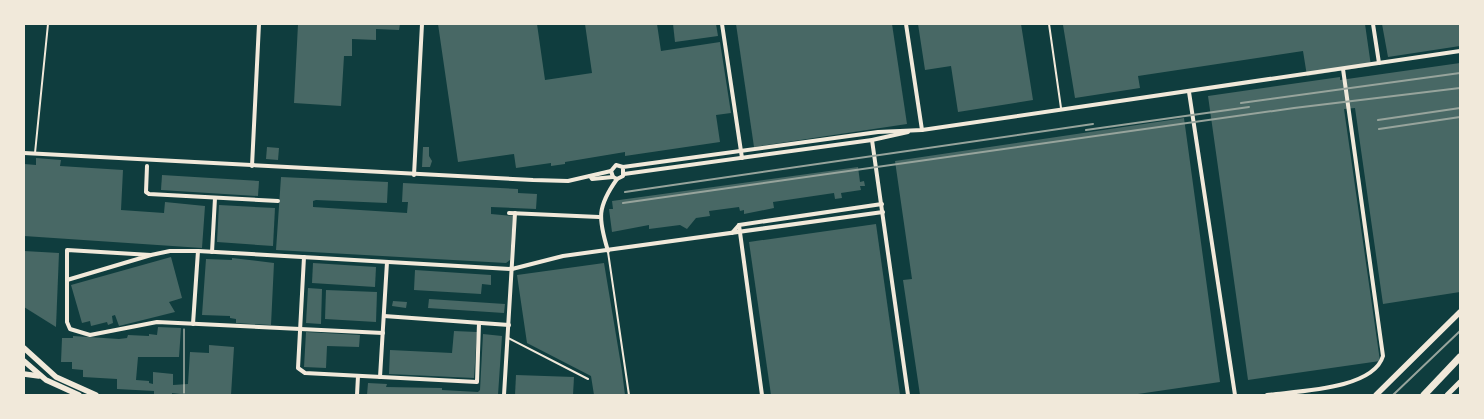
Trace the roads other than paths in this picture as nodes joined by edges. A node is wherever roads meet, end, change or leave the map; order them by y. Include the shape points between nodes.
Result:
1 (48, 24) edge
2 (259, 24) edge
3 (422, 24) edge
4 (722, 24) edge
5 (906, 24) edge
6 (1049, 24) edge
7 (1373, 24) edge
8 (1460, 51) edge
9 (1379, 63) junction
10 (1343, 69) junction
11 (1189, 92) junction
12 (1062, 110) junction
13 (920, 130) junction
14 (871, 133) junction
15 (872, 140) junction
16 (741, 152) junction
17 (24, 153) edge
18 (35, 153) junction
19 (742, 158) junction
20 (147, 166) dead end
21 (252, 166) junction
22 (623, 167) junction
23 (611, 170) junction
24 (625, 173) junction
25 (414, 175) junction
26 (590, 176) junction
27 (615, 178) junction
28 (215, 198) junction
29 (278, 202) dead end
30 (882, 204) junction
31 (883, 212) junction
32 (509, 213) dead end
33 (515, 213) junction
34 (599, 217) junction
35 (739, 225) junction
36 (740, 232) junction
37 (732, 233) junction
38 (608, 250) junction
39 (198, 251) junction
40 (212, 252) junction
41 (151, 255) junction
42 (304, 257) junction
43 (386, 262) junction
44 (512, 269) junction
45 (67, 280) junction
46 (1460, 312) edge
47 (384, 316) junction
48 (479, 322) junction
49 (193, 324) junction
50 (508, 325) junction
51 (299, 328) junction
52 (382, 333) junction
53 (508, 338) junction
54 (24, 348) edge
55 (1460, 357) edge
56 (24, 361) edge
57 (24, 374) edge
58 (358, 376) junction
59 (380, 377) junction
60 (588, 379) dead end
61 (46, 380) junction
62 (1460, 382) edge
63 (79, 395) edge
64 (96, 395) edge
65 (357, 395) edge
66 (504, 395) edge
67 (629, 395) edge
68 (762, 395) edge
69 (908, 395) edge
70 (1235, 395) edge
71 (1267, 395) edge
72 (1376, 395) edge
73 (1424, 395) edge
74 (1448, 395) edge

1 - 18 lane
2 - 21 street
3 - 25 street
4 - 16 street
5 - 13 street
6 - 12 lane
7 - 9 street
8 - 9 street
9 - 10 street
10 - 11 street
10 - 71 street via 1383,356 1378,366 1359,380
11 - 12 street
11 - 70 street
12 - 13 street
13 - 14 street
13 - 15 street
14 - 15 street
14 - 16 street
15 - 19 street
15 - 30 street
16 - 19 street
16 - 22 street
17 - 18 street
18 - 21 street
19 - 24 street
20 - 28 street via 146,192 149,194
21 - 25 street
22 - 23 street via 616,165
22 - 24 street
23 - 26 street
23 - 27 street
24 - 27 street
25 - 26 street via 568,181
26 - 27 street via 592,179
27 - 34 street
28 - 29 street
28 - 40 street
30 - 31 street
30 - 35 street
31 - 36 street
31 - 69 street
32 - 33 street
33 - 34 street
33 - 44 street
34 - 38 street
35 - 36 street
35 - 37 street
36 - 37 street
36 - 68 street
37 - 38 street
38 - 44 street via 564,256
38 - 67 lane
39 - 40 street
39 - 41 street
39 - 49 street
40 - 42 street
41 - 45 street
41 - 45 street via 67,250
42 - 43 street
42 - 51 street
43 - 44 street
43 - 47 street
44 - 50 street
45 - 49 street via 67,322 70,329 90,335 157,322
46 - 72 main road
47 - 48 street
47 - 52 street
48 - 50 street
48 - 59 street via 477,382
49 - 51 street
50 - 53 street
51 - 52 street
51 - 58 street via 298,368 305,373
52 - 59 street
53 - 60 lane
53 - 66 street
54 - 64 main road via 68,385
55 - 73 highway
56 - 61 main road
57 - 61 main road via 34,374
58 - 59 street
58 - 65 street
61 - 63 main road
62 - 74 street

